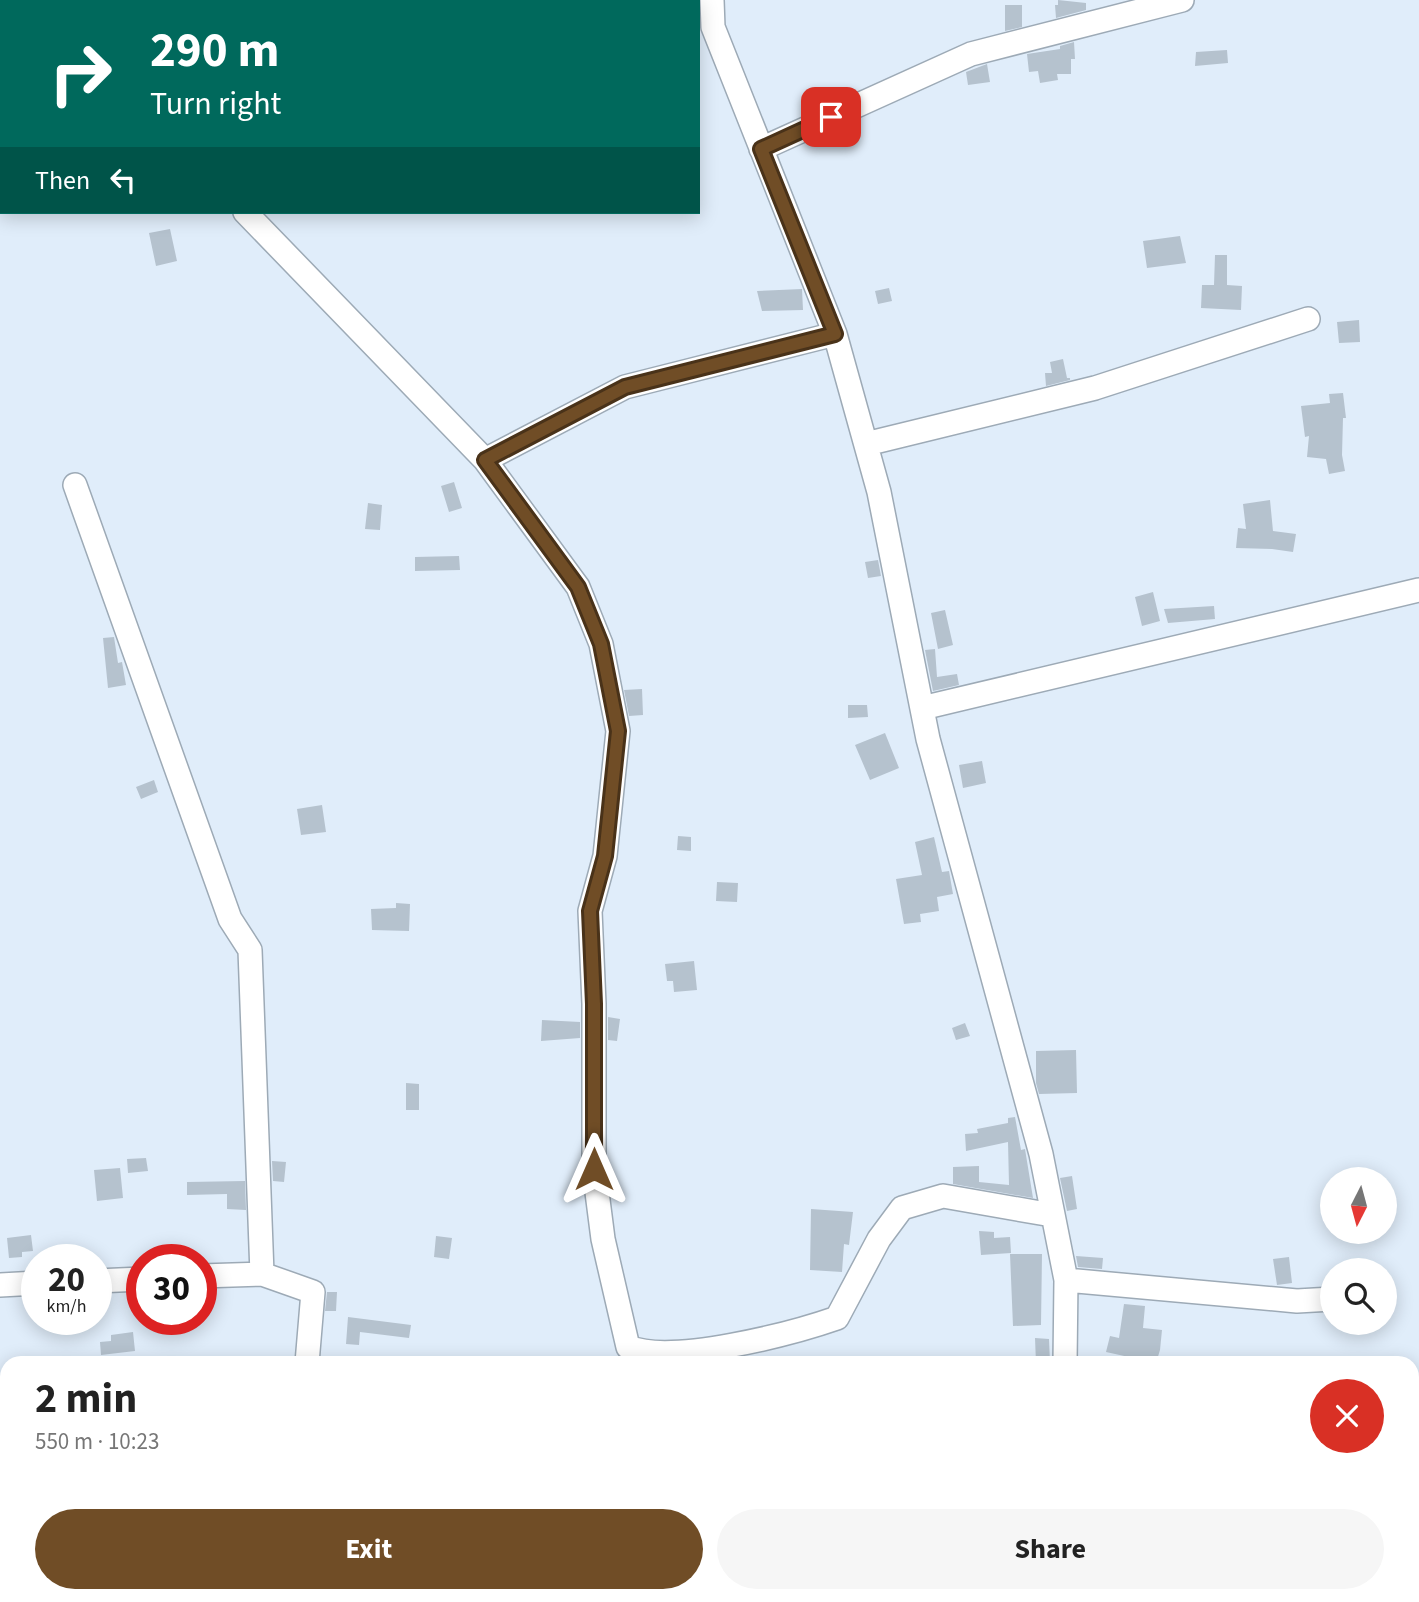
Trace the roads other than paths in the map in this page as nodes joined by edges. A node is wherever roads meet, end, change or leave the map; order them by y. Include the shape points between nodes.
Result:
1 (712, 0) edge
2 (1182, 0) edge
3 (761, 149) junction
4 (247, 214) edge
5 (1308, 319) dead end
6 (835, 334) junction
7 (866, 444) junction
8 (485, 460) junction
9 (75, 485) dead end
10 (1419, 590) edge
11 (922, 708) junction
12 (1052, 1215) junction
13 (262, 1274) junction
14 (217, 1275) edge
15 (1066, 1280) junction
16 (21, 1283) edge
17 (0, 1284) edge
18 (1320, 1300) edge
19 (308, 1356) edge
20 (1065, 1356) edge

1 - 3 street via 713,27
2 - 3 street via 971,54
3 - 6 street
4 - 8 street
5 - 7 street via 1095,388
6 - 7 street
6 - 8 street via 625,387
7 - 11 street
8 - 12 street via 578,587 601,644 618,731 605,856 590,911 594,1169 603,1239 628,1347 641,1352 701,1350 804,1330 837,1318 902,1208 943,1196
9 - 13 street via 230,919 250,950
10 - 11 street
11 - 12 street via 1041,1154
12 - 15 street
13 - 14 street
13 - 19 street via 313,1292
15 - 18 street
15 - 20 street
16 - 17 street

